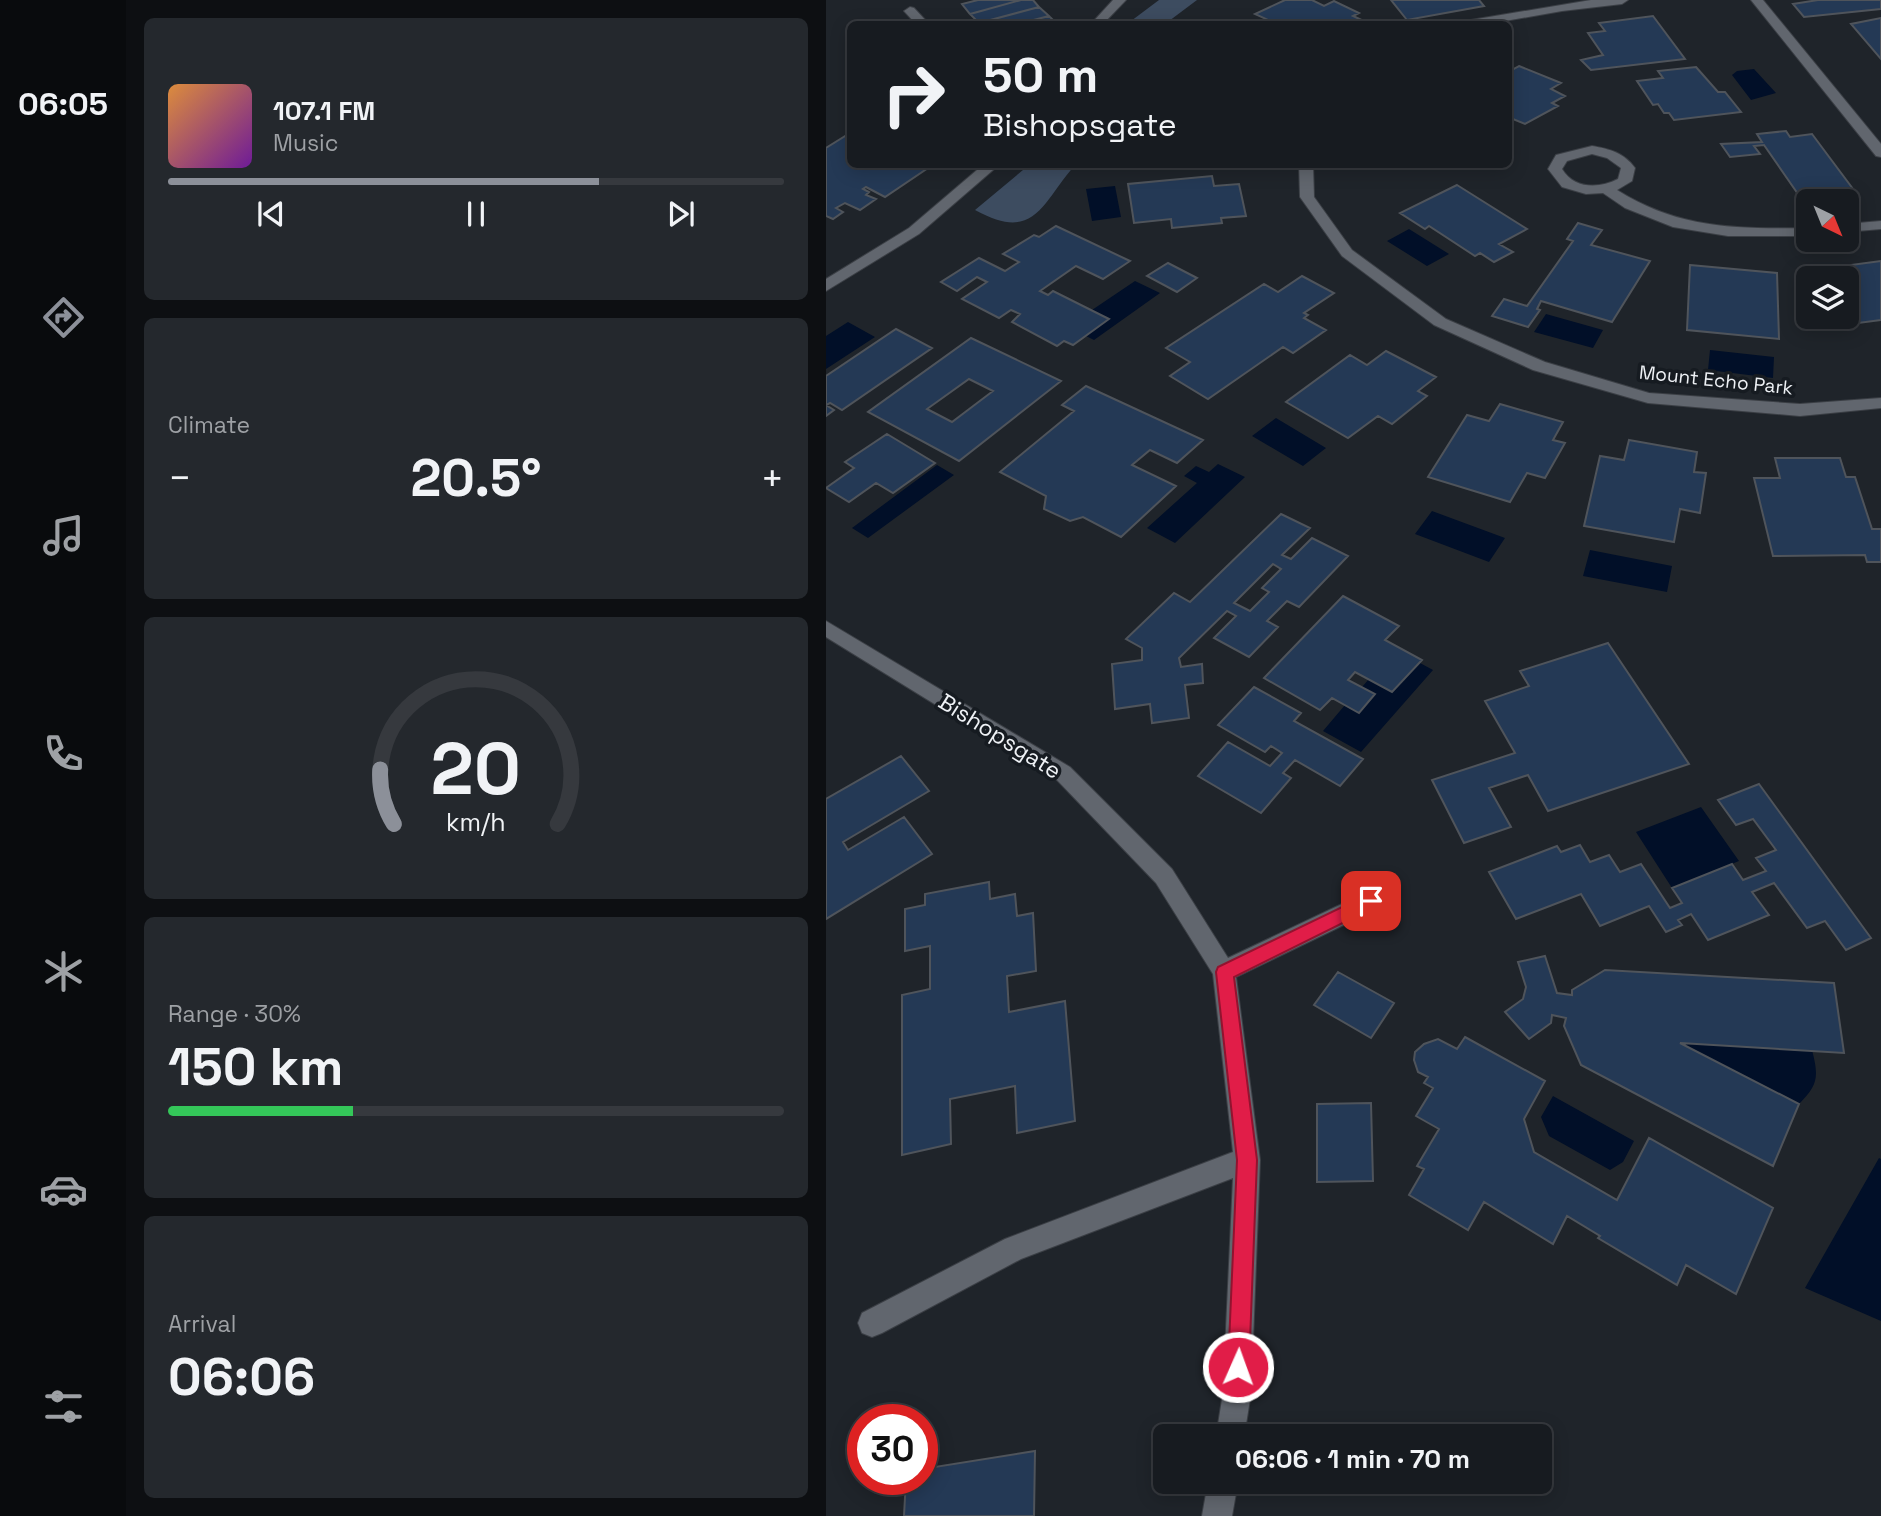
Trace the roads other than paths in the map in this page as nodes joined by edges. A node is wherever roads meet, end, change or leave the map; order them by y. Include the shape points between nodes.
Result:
1 (1120, 0) edge
2 (1622, 0) edge
3 (1757, 0) edge
4 (910, 11) dead end
5 (920, 21) edge
6 (1099, 21) edge
7 (1487, 21) edge
8 (1881, 153) edge
9 (988, 168) edge
10 (1306, 168) edge
11 (1606, 189) junction
12 (1881, 225) edge
13 (1859, 228) edge
14 (1796, 232) edge
15 (826, 286) edge
16 (1881, 404) edge
17 (826, 628) edge
18 (1371, 901) dead end
19 (1224, 972) junction
20 (1247, 1160) junction
21 (872, 1323) dead end
22 (1232, 1424) edge
23 (1221, 1494) edge
24 (1217, 1516) edge

1 - 6 street
2 - 7 street
3 - 8 street
4 - 5 street
9 - 15 street via 914,231
10 - 16 street, Mount Echo Park via 1307,197 1347,253 1440,322 1539,366 1648,398 1800,410
11 - 11 street via 1572,186 1558,176 1557,163 1580,151 1615,156 1628,168 1628,175
11 - 14 street via 1653,217 1697,230
12 - 13 street
17 - 19 street, Bishopsgate via 1063,774 1164,876
18 - 19 street
19 - 20 street, Bishopsgate
20 - 21 street via 1014,1248
20 - 22 street, Bishopsgate
23 - 24 street

